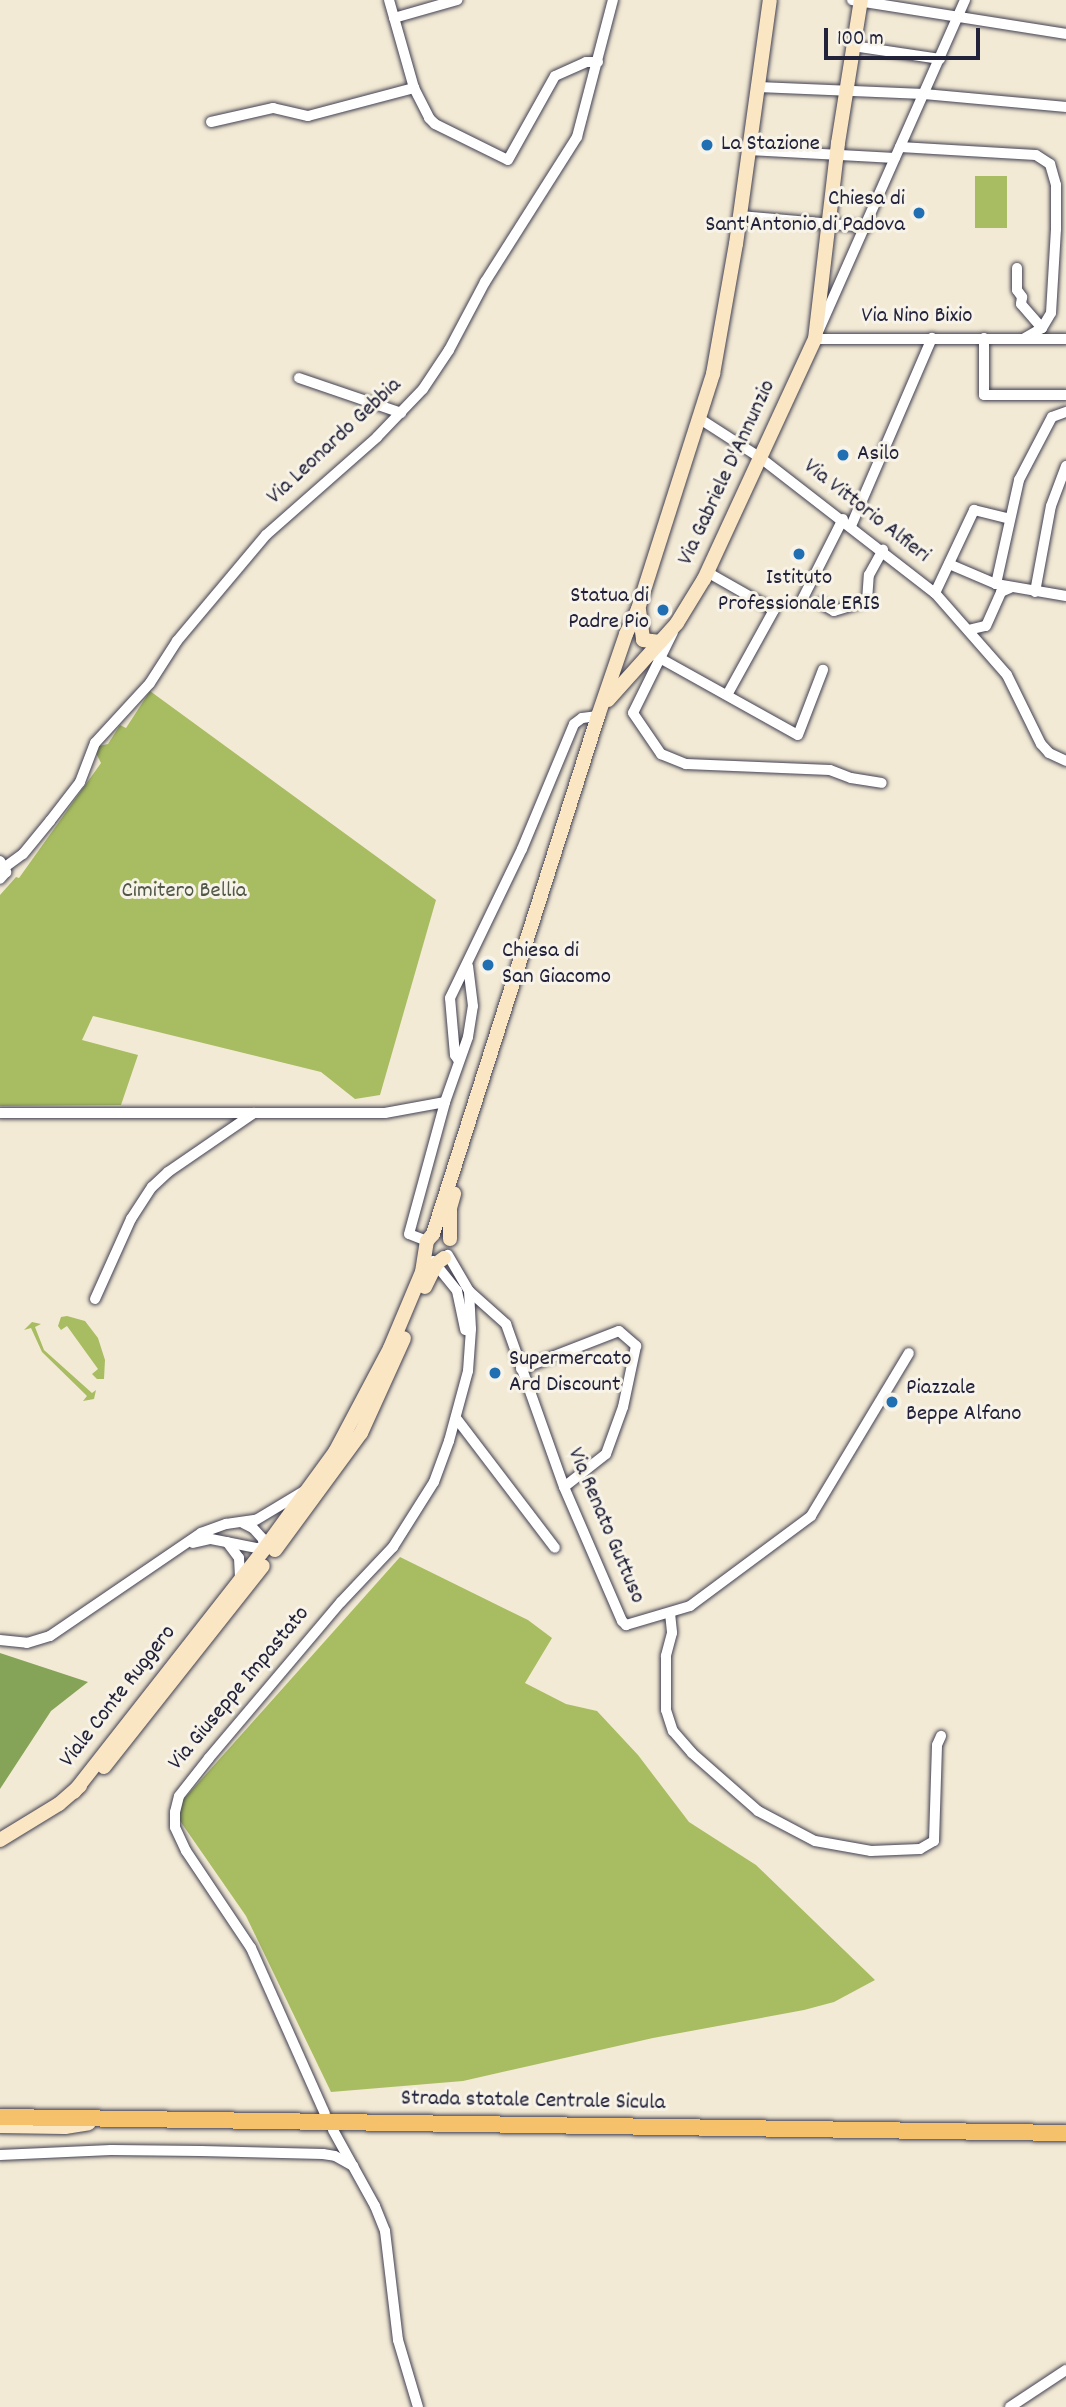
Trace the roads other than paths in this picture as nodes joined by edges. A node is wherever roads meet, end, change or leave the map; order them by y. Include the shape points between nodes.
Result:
1 (389, 0) edge
2 (457, 0) edge
3 (613, 0) edge
4 (770, 0) edge
5 (858, 0) edge
6 (965, 0) edge
7 (900, 4) edge
8 (959, 17) junction
9 (394, 18) junction
10 (1066, 34) edge
11 (853, 46) junction
12 (940, 60) junction
13 (598, 62) junction
14 (758, 87) junction
15 (414, 88) junction
16 (846, 89) junction
17 (924, 94) junction
18 (1066, 107) edge
19 (211, 122) dead end
20 (750, 144) junction
21 (837, 149) junction
22 (897, 152) junction
23 (1061, 185) edge
24 (739, 223) junction
25 (867, 227) junction
26 (1061, 229) edge
27 (827, 230) junction
28 (1017, 268) dead end
29 (1066, 281) edge
30 (1053, 282) junction
31 (1042, 328) junction
32 (932, 338) junction
33 (984, 338) junction
34 (1019, 338) junction
35 (815, 339) junction
36 (1066, 339) edge
37 (299, 377) dead end
38 (1066, 396) edge
39 (1066, 412) edge
40 (401, 413) junction
41 (700, 419) junction
42 (762, 459) junction
43 (1066, 466) edge
44 (1009, 519) junction
45 (847, 523) junction
46 (883, 550) junction
47 (949, 564) junction
48 (707, 572) junction
49 (996, 584) junction
50 (1010, 587) junction
51 (1035, 592) junction
52 (935, 593) junction
53 (1066, 596) edge
54 (801, 602) dead end
55 (820, 603) dead end
56 (638, 609) junction
57 (968, 630) junction
58 (657, 651) junction
59 (823, 670) dead end
60 (727, 695) junction
61 (600, 712) junction
62 (1066, 761) edge
63 (882, 783) dead end
64 (3, 864) edge
65 (0, 879) edge
66 (468, 966) junction
67 (459, 1061) junction
68 (445, 1102) junction
69 (0, 1113) edge
70 (254, 1113) junction
71 (466, 1131) junction
72 (435, 1251) junction
73 (469, 1291) junction
74 (95, 1299) dead end
75 (469, 1353) junction
76 (909, 1353) dead end
77 (521, 1369) junction
78 (456, 1418) junction
79 (333, 1474) junction
80 (564, 1487) junction
81 (309, 1488) junction
82 (240, 1523) junction
83 (227, 1542) junction
84 (181, 1547) junction
85 (265, 1548) junction
86 (555, 1548) dead end
87 (239, 1581) junction
88 (670, 1613) junction
89 (0, 1640) edge
90 (176, 1679) junction
91 (941, 1737) dead end
92 (74, 1792) junction
93 (0, 1840) edge
94 (0, 2108) edge
95 (325, 2114) dead end
96 (0, 2117) edge
97 (48, 2118) junction
98 (111, 2119) junction
99 (0, 2126) edge
100 (332, 2130) dead end
101 (1066, 2133) edge
102 (0, 2155) edge
103 (353, 2166) junction
104 (1066, 2370) edge
105 (418, 2407) edge
106 (1010, 2407) edge

1 - 9 street
2 - 9 street
3 - 13 street, Via Leonardo Gebbia
4 - 14 main road
5 - 7 street
5 - 11 main road, Via Gabriele D'Annunzio
6 - 8 street
7 - 8 street
8 - 10 street
8 - 12 street
9 - 15 street
11 - 12 street
11 - 16 main road, Via Gabriele D'Annunzio
12 - 17 street
13 - 15 street via 586,62 555,76 508,160 435,124
13 - 40 street, Via Leonardo Gebbia via 578,137 485,282 449,350
14 - 16 street
14 - 20 main road
15 - 19 street via 308,116 272,108
16 - 17 street
16 - 21 main road, Via Gabriele D'Annunzio
17 - 18 street
17 - 22 street
20 - 21 street
20 - 24 main road
21 - 22 street
21 - 27 main road, Via Gabriele D'Annunzio
22 - 23 street via 1036,155 1050,164
22 - 25 street
23 - 26 street
24 - 27 street
24 - 41 main road via 713,374
25 - 27 street
25 - 35 street
26 - 30 street
27 - 35 main road, Via Gabriele D'Annunzio
28 - 31 street via 1021,304
29 - 30 street
30 - 31 street via 1051,313
31 - 34 street
32 - 33 street, Via Nino Bixio
32 - 35 street, Via Nino Bixio
32 - 45 street
33 - 34 street, Via Nino Bixio
33 - 38 street via 984,395
34 - 36 street, Via Nino Bixio
35 - 42 main road, Via Gabriele D'Annunzio
37 - 40 street
39 - 44 street via 1052,417 1031,453
40 - 64 street, Via Leonardo Gebbia via 265,535 177,641 150,683 95,743 80,782 50,821 23,854
41 - 42 street, Via Vittorio Alfieri
41 - 56 main road
42 - 45 street, Via Vittorio Alfieri
42 - 48 main road, Via Gabriele D'Annunzio
43 - 51 street via 1051,506
44 - 47 street via 974,510
44 - 49 street
45 - 46 street, Via Vittorio Alfieri
45 - 54 street
46 - 52 street, Via Vittorio Alfieri
46 - 55 street via 869,575 867,601 834,611
47 - 49 street
47 - 52 street
48 - 58 main road, Via Gabriele D'Annunzio
48 - 60 street via 774,610
49 - 50 street
50 - 51 street
50 - 57 street via 1001,592 986,626
51 - 53 street
52 - 57 street, Via Vittorio Alfieri
56 - 58 main road via 643,640
56 - 61 main road
57 - 62 street, Via Vittorio Alfieri via 1007,676 1041,744
58 - 60 street
58 - 61 main road, Via Gabriele D'Annunzio
58 - 63 street via 633,713 661,754 686,764 830,770
59 - 60 street via 798,736
61 - 66 street via 574,724
61 - 71 main road
64 - 65 street via 6,872
66 - 67 street via 473,1006
66 - 67 street via 450,998
67 - 68 street
68 - 70 street via 385,1113
68 - 72 street via 409,1234
69 - 70 street
70 - 74 street via 152,1186 131,1219
71 - 72 main road
71 - 72 main road via 450,1208 450,1239 442,1233
72 - 73 street
72 - 75 street via 461,1302
72 - 79 main road, Viale Conte Ruggero via 374,1408
72 - 81 main road, Viale Conte Ruggero via 356,1418
73 - 75 street
73 - 77 street, Via Renato Guttuso via 506,1324
75 - 78 street, Via Giuseppe Impastato
76 - 88 street, Via Renato Guttuso via 811,1516 690,1606
77 - 80 street, Via Renato Guttuso
77 - 80 street via 619,1331 636,1346 623,1407 606,1454
78 - 86 street
78 - 95 street, Via Giuseppe Impastato via 434,1482 408,1526 209,1758 179,1796 174,1812 175,1827 187,1851 251,1948
79 - 85 street via 272,1546
79 - 90 main road, Viale Conte Ruggero
80 - 88 street, Via Renato Guttuso via 622,1621 632,1625
81 - 82 street via 268,1515
81 - 85 main road, Viale Conte Ruggero
82 - 84 street via 214,1527
82 - 85 street via 253,1528
83 - 84 street via 211,1539
83 - 85 street
83 - 87 street via 239,1558
84 - 89 street via 50,1636 27,1643
85 - 87 main road, Viale Conte Ruggero
85 - 90 street via 264,1557 189,1654
87 - 92 main road, Viale Conte Ruggero
88 - 91 street via 673,1633 666,1656 666,1710 673,1731 758,1811 814,1841 871,1851 920,1849 934,1841
90 - 92 main road, Viale Conte Ruggero via 107,1764
92 - 93 main road
94 - 97 main road
96 - 97 main road, Strada statale Centrale Sicula
97 - 98 main road, Strada statale Centrale Sicula
98 - 99 main road via 65,2127
98 - 101 main road, Strada statale Centrale Sicula
100 - 103 street
102 - 103 street via 111,2150 323,2154
103 - 105 street via 385,2231 398,2340
104 - 106 street

